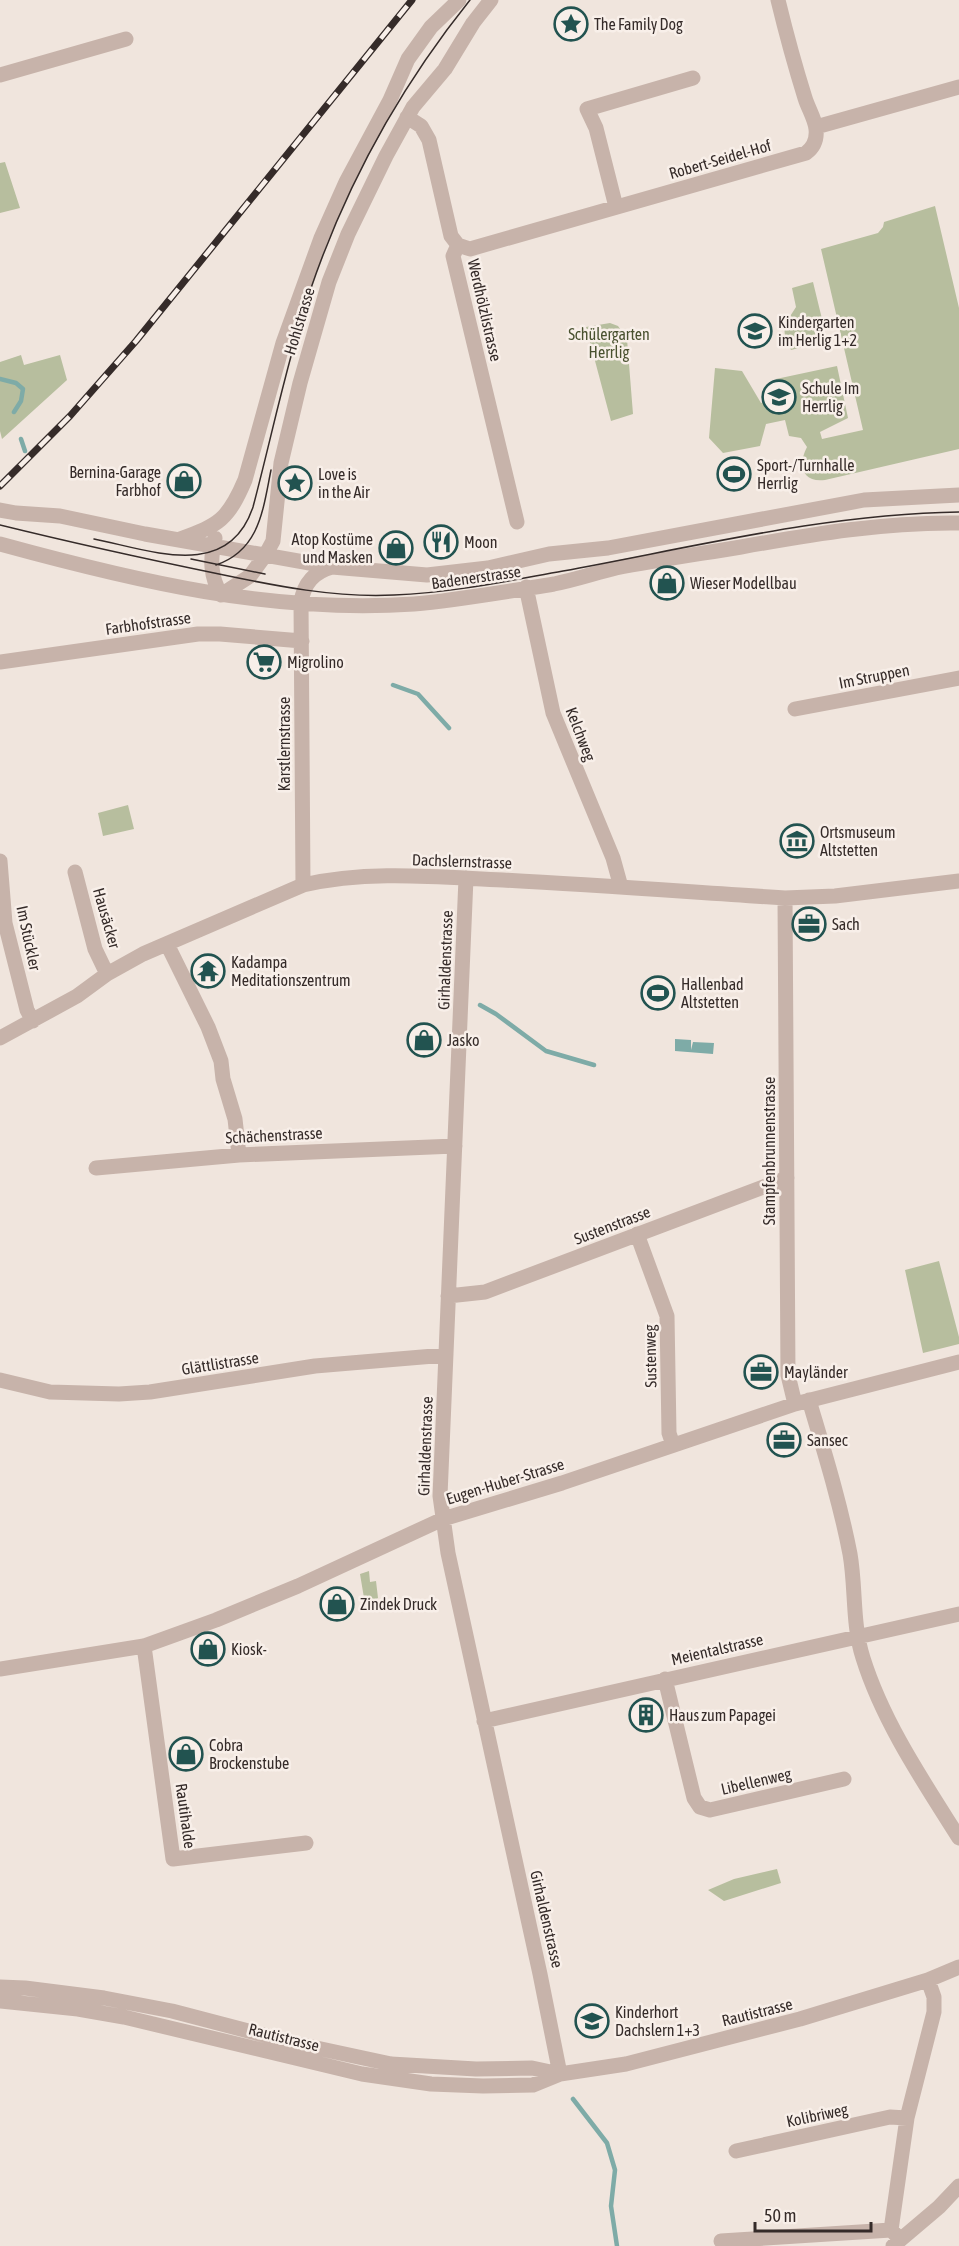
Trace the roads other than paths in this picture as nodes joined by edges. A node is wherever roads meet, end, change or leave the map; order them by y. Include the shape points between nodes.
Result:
1 (459, 0) edge
2 (491, 0) edge
3 (778, 0) edge
4 (126, 39) dead end
5 (0, 75) edge
6 (693, 78) dead end
7 (959, 87) edge
8 (407, 117) junction
9 (816, 127) junction
10 (616, 207) junction
11 (458, 245) junction
12 (959, 495) edge
13 (0, 510) edge
14 (517, 522) dead end
15 (219, 523) junction
16 (959, 523) edge
17 (180, 539) junction
18 (0, 543) edge
19 (213, 546) junction
20 (266, 554) junction
21 (332, 567) junction
22 (526, 588) junction
23 (221, 596) junction
24 (301, 602) junction
25 (302, 641) junction
26 (0, 662) edge
27 (959, 678) edge
28 (795, 709) dead end
29 (0, 861) edge
30 (75, 872) dead end
31 (466, 878) junction
32 (959, 881) edge
33 (303, 885) junction
34 (621, 887) junction
35 (784, 898) junction
36 (167, 944) junction
37 (107, 974) junction
38 (33, 1021) junction
39 (0, 1038) edge
40 (455, 1146) junction
41 (239, 1155) junction
42 (96, 1168) dead end
43 (787, 1178) junction
44 (637, 1234) junction
45 (448, 1296) junction
46 (446, 1355) junction
47 (959, 1362) edge
48 (0, 1380) edge
49 (802, 1402) junction
50 (673, 1445) junction
51 (443, 1519) junction
52 (959, 1614) edge
53 (857, 1636) junction
54 (144, 1646) junction
55 (0, 1669) edge
56 (665, 1679) junction
57 (484, 1721) junction
58 (844, 1779) dead end
59 (959, 1838) edge
60 (306, 1843) dead end
61 (959, 1967) edge
62 (928, 1980) junction
63 (0, 1988) edge
64 (0, 2001) edge
65 (560, 2074) junction
66 (907, 2118) junction
67 (736, 2151) dead end
68 (959, 2186) edge
69 (895, 2238) edge
70 (721, 2241) dead end

1 - 15 street, Hohlstrasse via 411,53 346,182 283,343 245,480
2 - 8 street, Hohlstrasse
3 - 9 street
4 - 5 street
6 - 10 street via 587,109 596,128
7 - 9 street
8 - 11 street, Werdhölzlistrasse via 425,132 451,236
8 - 20 street, Hohlstrasse via 352,226 323,303 287,435 273,541
9 - 10 street, Robert-Seidel-Hof via 812,149 806,153
10 - 11 street, Robert-Seidel-Hof via 470,249
11 - 14 street, Werdhölzlistrasse via 453,256
12 - 21 street, Badenerstrasse via 864,500 453,573 406,574
13 - 17 street, Badenerstrasse via 60,516
15 - 17 street
15 - 19 street, Hohlstrasse
16 - 22 street, Badenerstrasse via 838,530
17 - 19 street, Badenerstrasse
18 - 23 street, Badenerstrasse
19 - 20 street, Badenerstrasse
19 - 23 street, Hohlstrasse via 211,568
20 - 21 street, Badenerstrasse
20 - 23 street, Hohlstrasse via 250,576
21 - 24 street via 318,572 309,581
22 - 24 street, Badenerstrasse via 416,604
22 - 34 street, Kelchweg via 553,713 613,858
23 - 24 street, Badenerstrasse
24 - 25 street, Karstlernstrasse
25 - 26 street, Farbhofstrasse via 198,634
25 - 33 street, Karstlernstrasse
27 - 28 street, Im Struppen
29 - 38 street, Im Stückler via 5,923
30 - 37 street, Hausäcker via 95,949
31 - 33 street, Dachslernstrasse via 373,875
31 - 34 street, Dachslernstrasse
31 - 40 street, Girhaldenstrasse
32 - 35 street, Dachslernstrasse
33 - 36 street, Dachslernstrasse
34 - 35 street, Dachslernstrasse
35 - 43 street, Stampfenbrunnenstrasse
36 - 37 street, Dachslernstrasse
36 - 41 street via 221,1061
37 - 38 street, Dachslernstrasse
38 - 39 street, Dachslernstrasse
40 - 41 street, Schächenstrasse
40 - 45 street, Girhaldenstrasse
41 - 42 street, Schächenstrasse
43 - 44 street, Sustenstrasse
43 - 49 street, Stampfenbrunnenstrasse via 788,1375
44 - 45 street, Sustenstrasse via 485,1292
44 - 50 street, Sustenweg via 667,1316 669,1433
45 - 46 street, Girhaldenstrasse
46 - 48 street, Glättlistrasse via 315,1366 119,1394 50,1392
46 - 51 street, Girhaldenstrasse via 440,1496
47 - 49 street, Eugen-Huber-Strasse
49 - 50 street, Eugen-Huber-Strasse
49 - 53 street, Stampfenbrunnenstrasse via 838,1499 850,1557
50 - 51 street, Eugen-Huber-Strasse via 562,1484
51 - 54 street, Eugen-Huber-Strasse via 288,1590
51 - 57 street, Girhaldenstrasse
52 - 53 street, Meientalstrasse
53 - 56 street, Meientalstrasse
53 - 59 street, Stampfenbrunnenstrasse via 880,1702
54 - 55 street, Eugen-Huber-Strasse
54 - 60 street, Rautihalde via 173,1859
56 - 57 street, Meientalstrasse
56 - 58 street, Libellenweg via 694,1798 700,1807 710,1810
57 - 65 street, Girhaldenstrasse
61 - 62 street, Rautistrasse
62 - 65 street, Rautistrasse via 800,2019 626,2064
62 - 66 street via 934,2012
63 - 65 street, Rautistrasse via 104,1998 172,2011 391,2064 532,2068
64 - 65 street, Rautistrasse via 124,2017 362,2074 430,2084 533,2085
66 - 67 street, Kolibriweg via 890,2117
66 - 69 street
68 - 69 street via 939,2207
69 - 70 street

